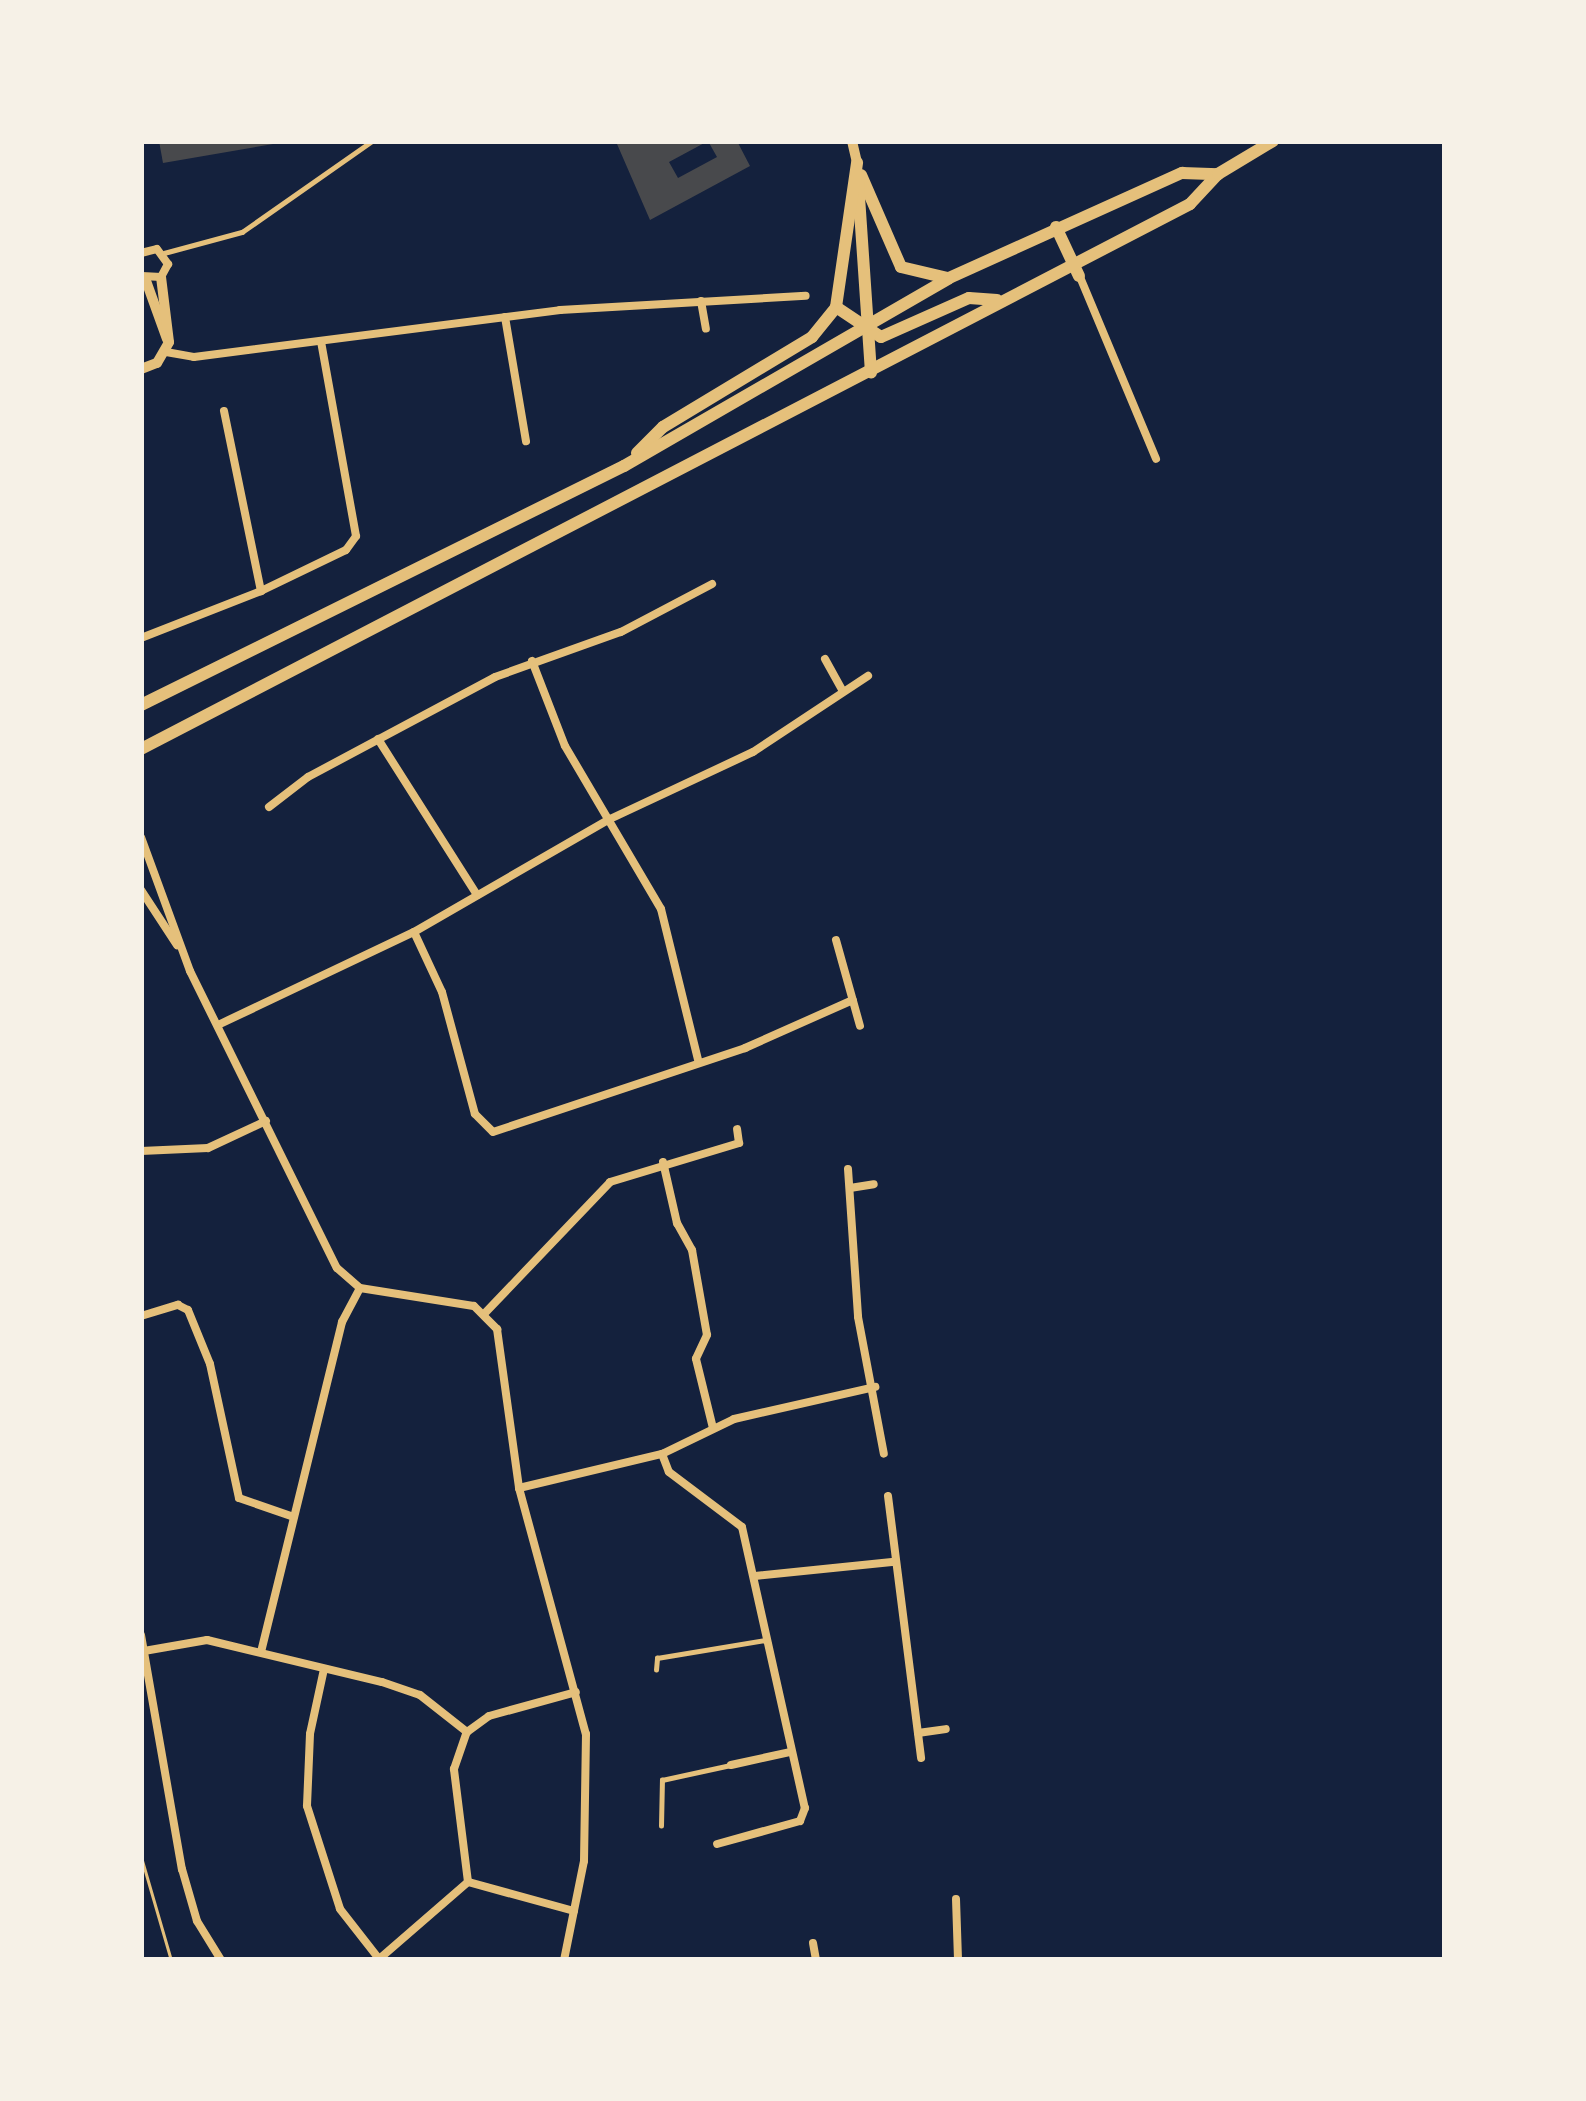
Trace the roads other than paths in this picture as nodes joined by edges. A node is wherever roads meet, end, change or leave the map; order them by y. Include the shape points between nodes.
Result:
1 (372, 141) edge
2 (853, 141) edge
3 (1273, 141) edge
4 (856, 163) junction
5 (1218, 174) junction
6 (1056, 226) junction
7 (181, 252) junction
8 (141, 253) edge
9 (164, 253) junction
10 (168, 264) junction
11 (1076, 270) junction
12 (143, 276) edge
13 (160, 278) junction
14 (949, 278) junction
15 (806, 296) dead end
16 (998, 300) junction
17 (701, 301) junction
18 (836, 307) junction
19 (505, 317) junction
20 (865, 326) junction
21 (706, 329) dead end
22 (321, 341) junction
23 (167, 347) junction
24 (141, 369) edge
25 (872, 373) junction
26 (224, 411) dead end
27 (526, 441) dead end
28 (1156, 459) dead end
29 (624, 466) junction
30 (712, 584) dead end
31 (261, 591) junction
32 (141, 638) edge
33 (826, 659) dead end
34 (532, 661) junction
35 (868, 676) dead end
36 (842, 690) junction
37 (141, 705) edge
38 (378, 739) junction
39 (141, 749) edge
40 (269, 807) dead end
41 (610, 819) junction
42 (141, 837) edge
43 (141, 890) edge
44 (477, 895) junction
45 (414, 932) junction
46 (836, 940) dead end
47 (178, 946) junction
48 (853, 1000) junction
49 (218, 1025) junction
50 (860, 1026) dead end
51 (698, 1060) junction
52 (266, 1121) junction
53 (736, 1129) dead end
54 (141, 1151) edge
55 (663, 1162) junction
56 (848, 1169) dead end
57 (874, 1184) dead end
58 (850, 1188) junction
59 (360, 1288) junction
60 (485, 1313) junction
61 (141, 1316) edge
62 (875, 1387) junction
63 (713, 1428) junction
64 (662, 1454) junction
65 (884, 1454) dead end
66 (519, 1488) junction
67 (888, 1496) dead end
68 (291, 1516) junction
69 (894, 1562) junction
70 (755, 1576) junction
71 (141, 1635) edge
72 (766, 1640) junction
73 (144, 1651) edge
74 (261, 1652) junction
75 (325, 1670) junction
76 (656, 1670) dead end
77 (577, 1691) junction
78 (946, 1729) dead end
79 (467, 1732) junction
80 (918, 1733) junction
81 (790, 1752) junction
82 (921, 1758) dead end
83 (731, 1765) joint
84 (661, 1826) dead end
85 (717, 1844) dead end
86 (468, 1882) junction
87 (956, 1900) dead end
88 (574, 1911) junction
89 (813, 1943) dead end
90 (379, 1959) edge
91 (221, 1960) edge
92 (564, 1960) edge
93 (816, 1960) edge
94 (958, 1960) edge

1 - 7 lane via 242,232
2 - 4 street
3 - 5 main road
4 - 14 main road via 901,267
4 - 18 main road
4 - 20 main road
5 - 6 main road via 1182,172
5 - 11 main road via 1190,205
6 - 11 main road
6 - 14 main road
7 - 9 lane
7 - 10 lane
8 - 9 street
9 - 10 street
10 - 13 street
11 - 16 main road
11 - 28 street
12 - 13 street
12 - 23 street
13 - 23 street
14 - 20 main road
15 - 17 street
16 - 20 main road via 969,298 881,337
16 - 25 main road
17 - 19 street
17 - 21 street
18 - 20 main road
18 - 29 main road via 812,337 662,428
19 - 22 street
19 - 27 street
20 - 25 main road
20 - 29 main road
22 - 23 street via 194,357
22 - 31 street via 356,536 346,550
23 - 24 street
25 - 39 main road
26 - 31 street
29 - 37 main road
30 - 34 street via 621,632
31 - 32 street
33 - 36 street
34 - 38 street
34 - 41 street via 565,746
35 - 36 street
36 - 41 street via 753,752
38 - 40 street
38 - 44 street
41 - 44 street
41 - 51 street via 661,909
42 - 47 street
43 - 47 street
44 - 45 street
45 - 49 street
45 - 51 street via 442,992 481,1128 520,1125
46 - 48 street
47 - 49 street
48 - 50 street
48 - 51 street
49 - 52 street
52 - 54 street via 208,1148
52 - 59 street via 330,1256
53 - 55 street via 739,1143
55 - 60 street via 610,1182
55 - 63 street via 676,1223 692,1250 707,1335 696,1359
56 - 58 street
57 - 58 street
58 - 62 street via 858,1317
59 - 60 street via 454,1300
59 - 68 street via 342,1322
60 - 66 street via 502,1352
61 - 68 street via 178,1305 188,1310 210,1364 239,1498
62 - 63 street
62 - 65 street
63 - 64 street
64 - 66 street
64 - 70 street via 669,1472 742,1527
66 - 77 street
67 - 69 street
68 - 74 street
69 - 70 street
69 - 80 street
70 - 72 street
71 - 73 street
72 - 76 lane via 657,1658
72 - 81 street
73 - 74 street via 207,1640
73 - 91 street via 182,1869 197,1921
74 - 75 street
75 - 79 street via 420,1695
75 - 90 street via 310,1734 307,1806 340,1909
77 - 79 street via 489,1716
77 - 88 street via 588,1809
78 - 80 street
79 - 86 street via 454,1769
80 - 82 street
81 - 83 street
81 - 85 street via 805,1808 800,1821
83 - 84 lane via 662,1780
86 - 88 street
86 - 90 street
87 - 94 street
88 - 92 street
89 - 93 street

